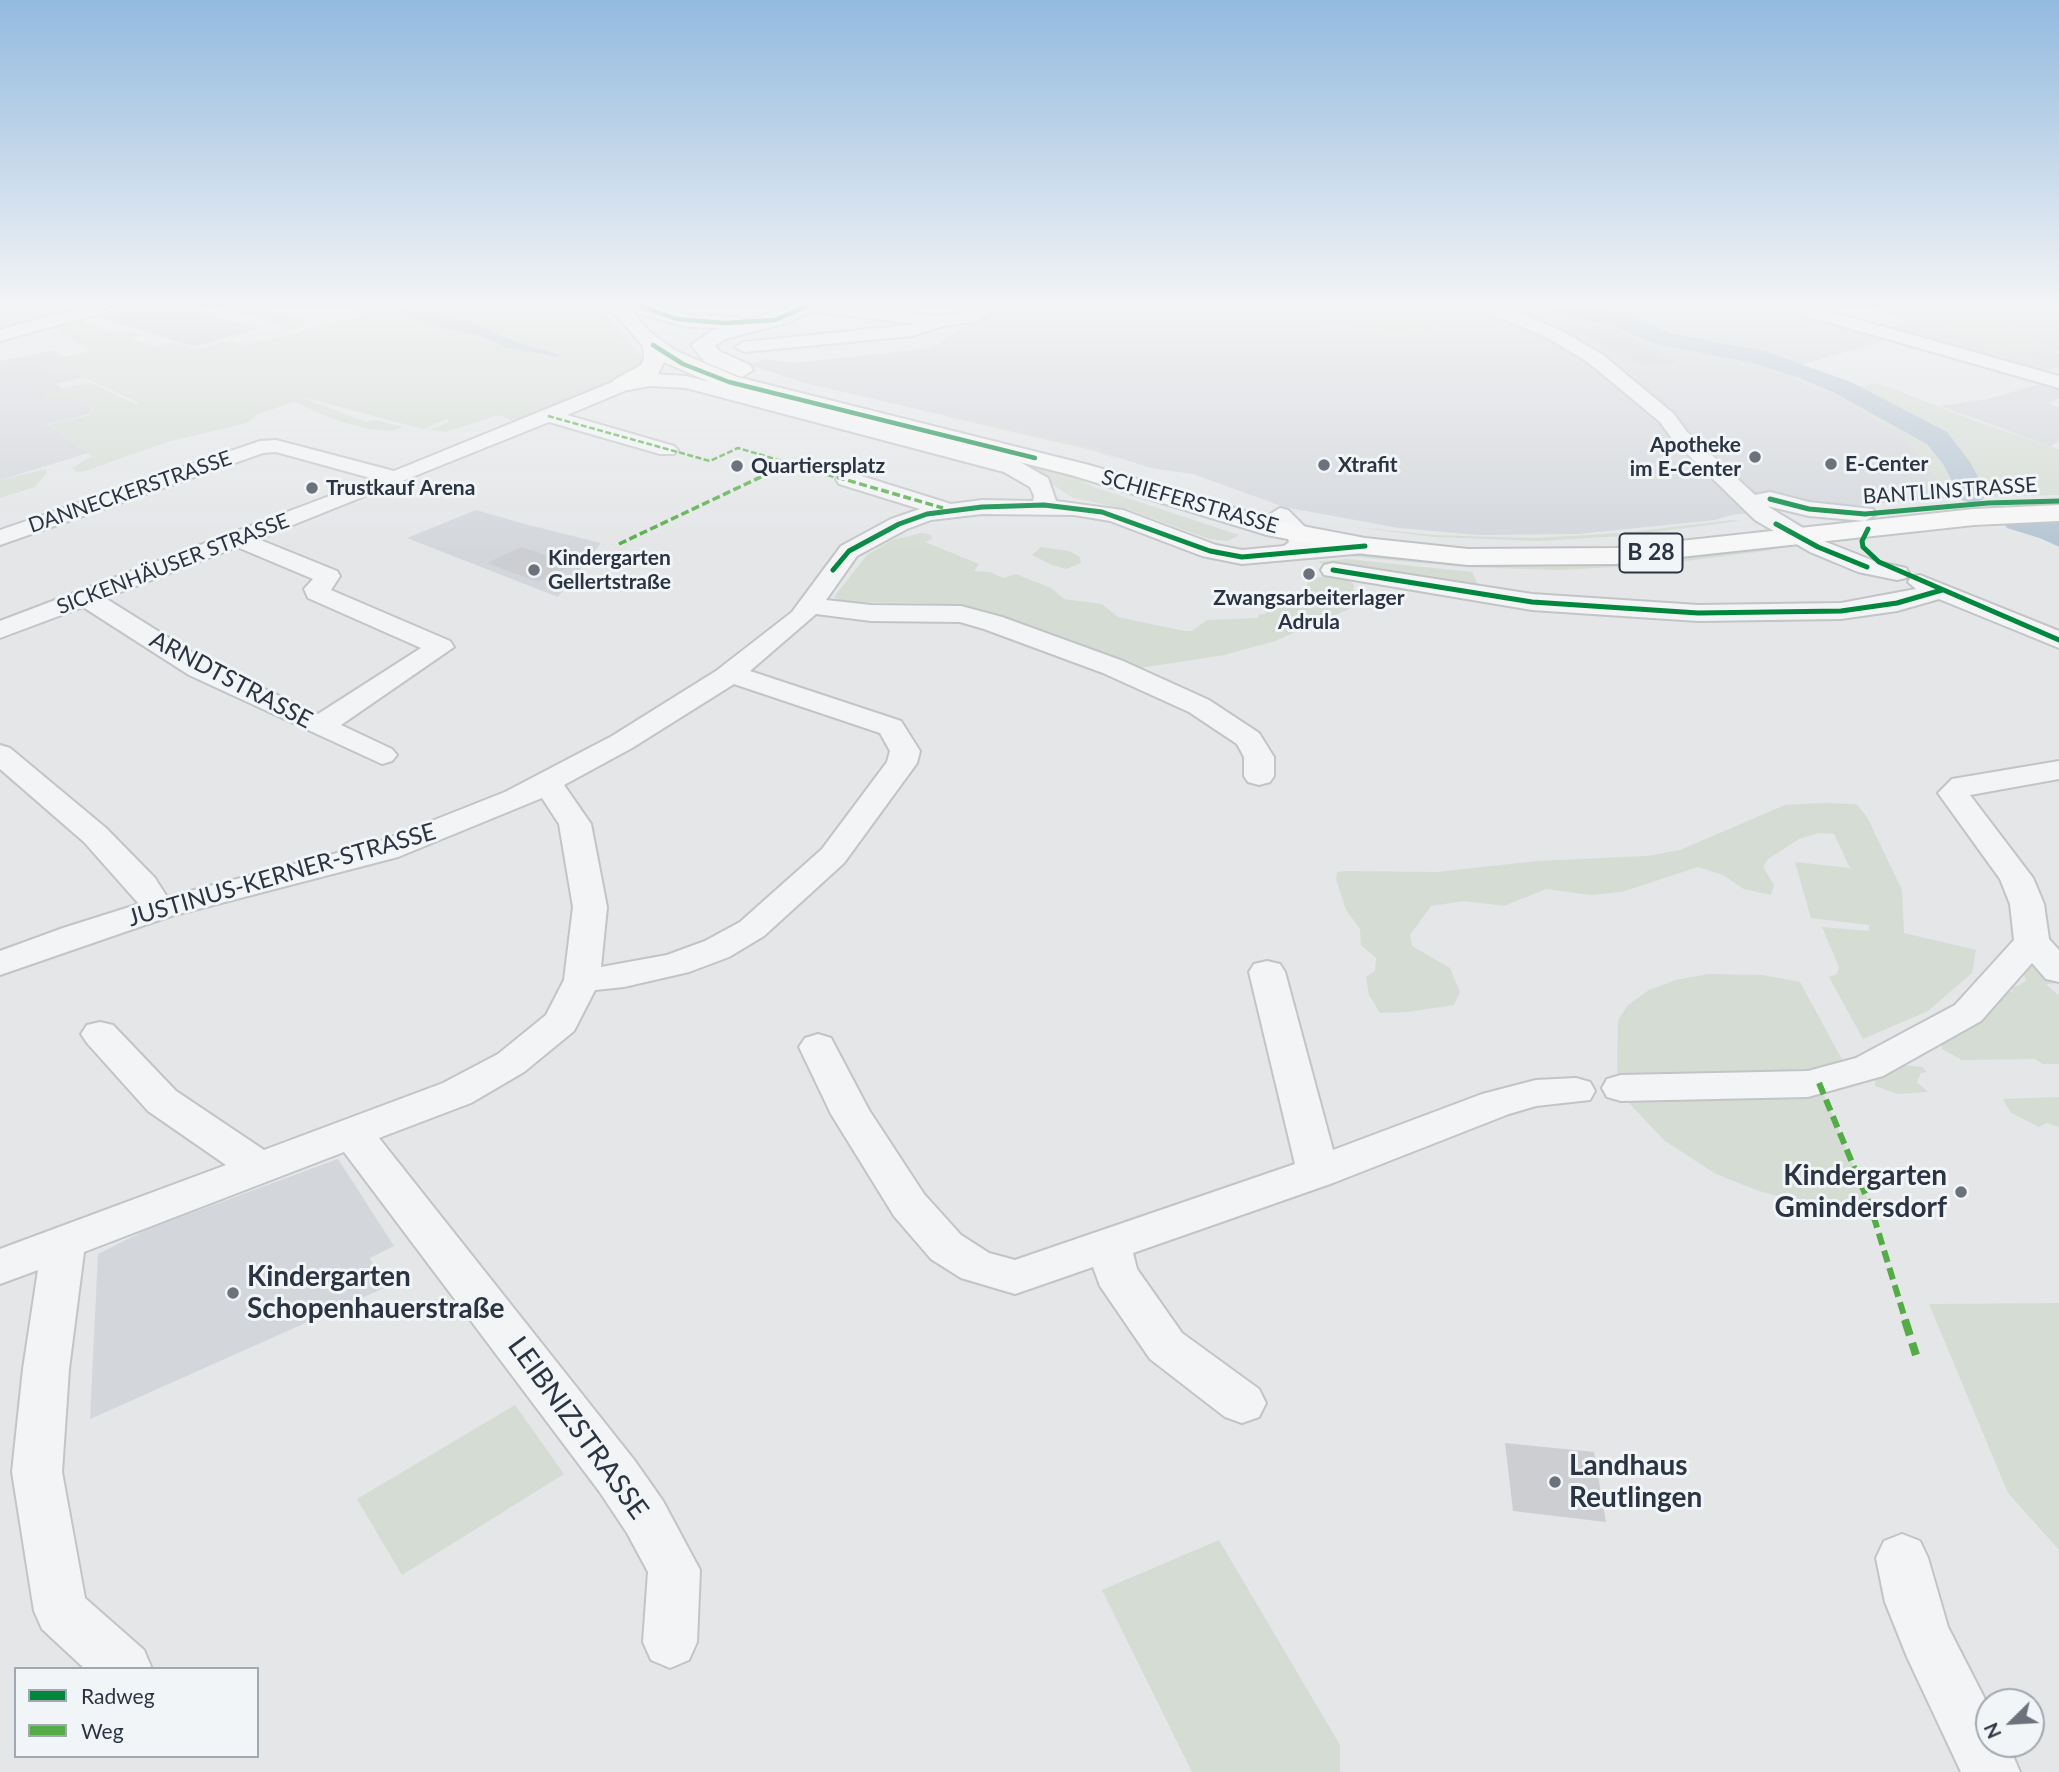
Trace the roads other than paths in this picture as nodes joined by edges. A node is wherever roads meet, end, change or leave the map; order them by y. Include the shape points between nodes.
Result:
1 (616, 388) edge
2 (708, 388) edge
3 (752, 388) edge
4 (782, 388) edge
5 (1629, 388) edge
6 (548, 416) junction
7 (667, 450) dead end
8 (396, 478) junction
9 (847, 479) dead end
10 (2059, 501) edge
11 (1044, 505) junction
12 (952, 512) junction
13 (1219, 512) junction
14 (2059, 513) edge
15 (1786, 519) junction
16 (1867, 521) junction
17 (1289, 534) junction
18 (1726, 537) junction
19 (0, 538) edge
20 (237, 539) junction
21 (1239, 551) junction
22 (1881, 567) junction
23 (1333, 570) dead end
24 (1942, 590) junction
25 (85, 597) junction
26 (1897, 603) junction
27 (811, 606) junction
28 (0, 630) edge
29 (2059, 640) edge
30 (730, 674) junction
31 (320, 726) junction
32 (0, 754) edge
33 (382, 755) dead end
34 (2059, 770) edge
35 (1259, 776) dead end
36 (544, 785) junction
37 (159, 909) junction
38 (2045, 942) edge
39 (0, 964) edge
40 (2059, 971) edge
41 (1267, 972) dead end
42 (582, 980) junction
43 (100, 1034) dead end
44 (818, 1047) dead end
45 (1621, 1088) dead end
46 (1576, 1091) dead end
47 (353, 1134) junction
48 (260, 1168) junction
49 (1318, 1172) junction
50 (64, 1243) junction
51 (1110, 1246) junction
52 (0, 1267) edge
53 (1242, 1403) dead end
54 (1902, 1558) dead end
55 (670, 1642) dead end
56 (123, 1667) edge
57 (1991, 1772) edge

1 - 6 street, SICKENHÄUSER STRASSE
2 - 11 street, SICKENHÄUSER STRASSE via 1026,472 1040,483
3 - 13 main road, SCHIEFERSTRASSE / B 28 via 1080,470
4 - 17 main road, SCHIEFERSTRASSE / B 28 via 1043,449
5 - 15 street via 1667,418 1697,434
6 - 7 street
6 - 8 street, SICKENHÄUSER STRASSE
8 - 19 street, DANNECKERSTRASSE via 275,446 260,447
8 - 20 street, SICKENHÄUSER STRASSE
9 - 12 street
10 - 16 main road, BANTLINSTRASSE / B 28 via 1979,503
11 - 12 street, JUSTINUS-KERNER-STRASSE
11 - 21 street, JUSTINUS-KERNER-STRASSE via 1115,515 1199,548
12 - 27 street, JUSTINUS-KERNER-STRASSE via 891,528 849,551
13 - 17 main road, SCHIEFERSTRASSE / B 28
13 - 21 street via 1253,533
14 - 16 main road, BANTLINSTRASSE / B 28
15 - 16 main road, BANTLINSTRASSE / B 28
15 - 16 street via 1809,509
15 - 18 main road, SCHIEFERSTRASSE / B 28
15 - 22 street
16 - 22 street via 1863,547
17 - 18 main road, SCHIEFERSTRASSE / B 28 via 1337,529 1395,539 1486,545
17 - 18 main road, SCHIEFERSTRASSE / B 28 via 1416,554 1524,558 1616,556
17 - 21 street, JUSTINUS-KERNER-STRASSE via 1258,558
20 - 25 street, SICKENHÄUSER STRASSE
20 - 31 street via 328,576 317,593 442,646
22 - 24 street
22 - 26 street
23 - 26 street via 1474,595 1635,611 1790,614
24 - 26 street
24 - 29 street
25 - 28 street, SICKENHÄUSER STRASSE
25 - 31 street, ARNDTSTRASSE via 199,669
27 - 30 street, JUSTINUS-KERNER-STRASSE via 782,635
27 - 35 street via 871,613 961,614 1089,658 1226,721 1250,738 1259,757
30 - 36 street, JUSTINUS-KERNER-STRASSE
30 - 42 street via 891,727 905,751 902,763 834,856 752,929 717,949 676,964
31 - 33 street, ARNDTSTRASSE
32 - 37 street via 95,835 143,885
34 - 38 street via 1963,785 1953,793 2016,878 2032,926
36 - 37 street, JUSTINUS-KERNER-STRASSE via 474,818 387,850
36 - 42 street via 555,793 575,824 584,864 590,907
37 - 39 street, JUSTINUS-KERNER-STRASSE
38 - 40 street
38 - 45 street via 1968,1013 1869,1067 1808,1084
41 - 49 street
42 - 47 street via 561,1022 512,1063 457,1093
43 - 48 street via 162,1101
44 - 51 street via 909,1205 946,1247 976,1266 1016,1277
46 - 49 street via 1512,1099
47 - 48 street
47 - 55 street, LEIBNIZSTRASSE via 645,1517 674,1570
48 - 50 street
49 - 51 street
50 - 52 street
50 - 56 street via 37,1472 61,1611
51 - 53 street via 1116,1274 1166,1346
54 - 57 street via 1926,1639

